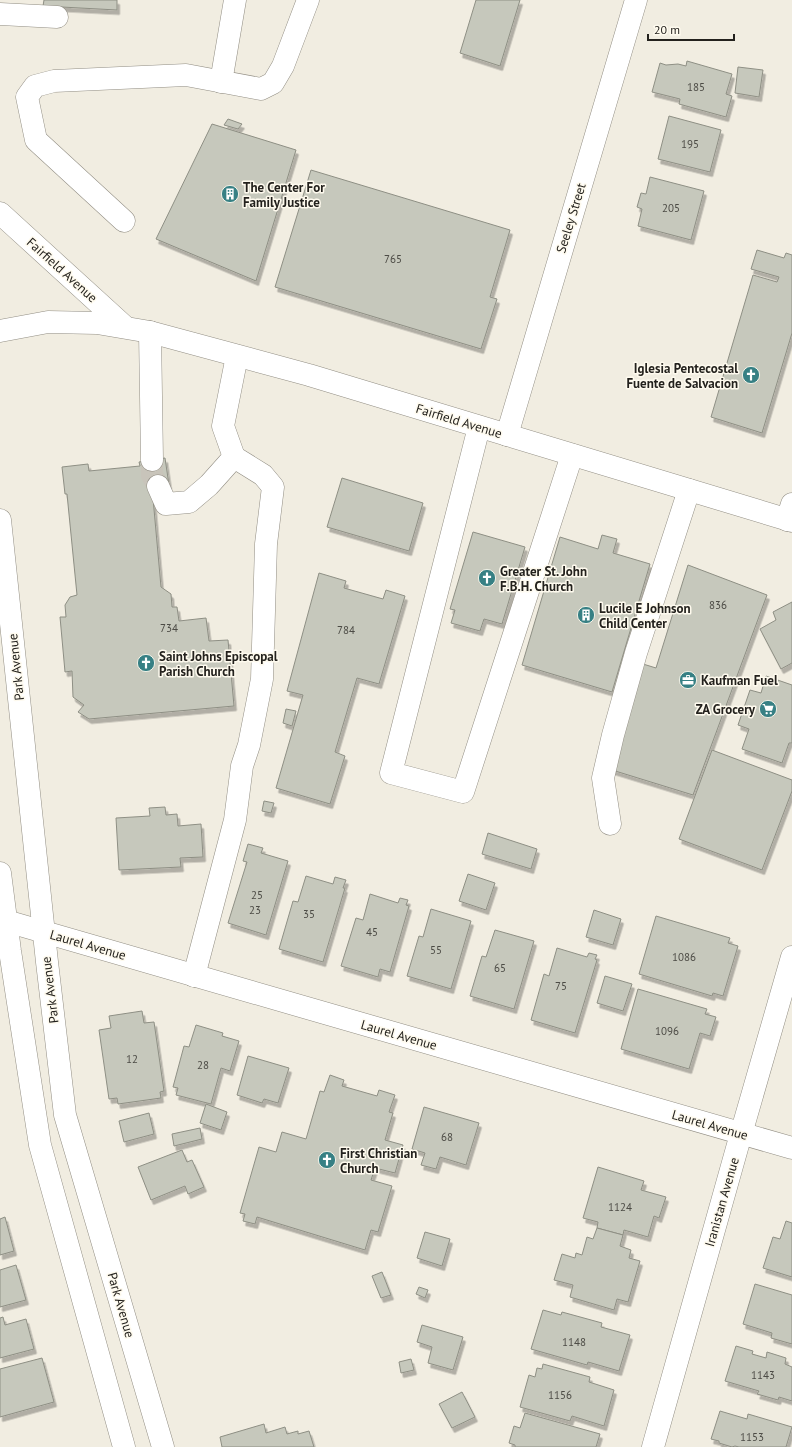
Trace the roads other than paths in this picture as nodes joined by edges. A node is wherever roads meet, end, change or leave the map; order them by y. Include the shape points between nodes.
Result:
1 (235, 0) edge
2 (308, 0) edge
3 (636, 0) edge
4 (0, 14) edge
5 (57, 17) dead end
6 (221, 82) junction
7 (0, 213) edge
8 (124, 220) dead end
9 (125, 327) junction
10 (0, 330) edge
11 (150, 332) junction
12 (236, 356) junction
13 (479, 427) junction
14 (506, 435) junction
15 (572, 455) junction
16 (234, 457) junction
17 (152, 460) tunnel mouth
18 (158, 486) tunnel mouth
19 (689, 490) junction
20 (790, 515) edge
21 (0, 520) edge
22 (7, 658) edge
23 (610, 824) dead end
24 (0, 873) edge
25 (6, 921) junction
26 (44, 932) junction
27 (792, 957) edge
28 (194, 976) junction
29 (741, 1134) junction
30 (792, 1148) edge
31 (124, 1447) edge
32 (163, 1447) edge
33 (653, 1447) edge

1 - 6 main road
2 - 6 main road via 283,66 273,83 261,89
3 - 14 main road, Seeley Street
4 - 5 main road
6 - 8 main road via 186,75 54,81 35,86 28,97 36,140
7 - 9 main road, Fairfield Avenue
9 - 10 main road, Fairfield Avenue via 97,323 48,322
9 - 11 main road, Fairfield Avenue
11 - 12 main road, Fairfield Avenue
11 - 17 main road
12 - 13 main road, Fairfield Avenue via 309,375
12 - 16 main road via 223,426
13 - 14 main road, Fairfield Avenue
13 - 15 main road via 391,774 463,792
14 - 15 main road, Fairfield Avenue
15 - 19 main road, Fairfield Avenue
16 - 18 main road via 209,485 189,502 166,504
16 - 28 main road via 263,475 273,487 266,544 262,679 249,745 242,766 235,820
19 - 20 main road, Fairfield Avenue
19 - 23 main road via 636,653 613,735 603,778
21 - 22 main road, Park Avenue
22 - 26 main road, Park Avenue
24 - 25 main road
25 - 26 main road, Laurel Avenue
25 - 31 main road via 40,1145
26 - 28 main road, Laurel Avenue
26 - 32 main road, Park Avenue via 65,1115
27 - 29 main road, Iranistan Avenue
28 - 29 main road, Laurel Avenue
29 - 30 main road, Laurel Avenue
29 - 33 main road, Iranistan Avenue

